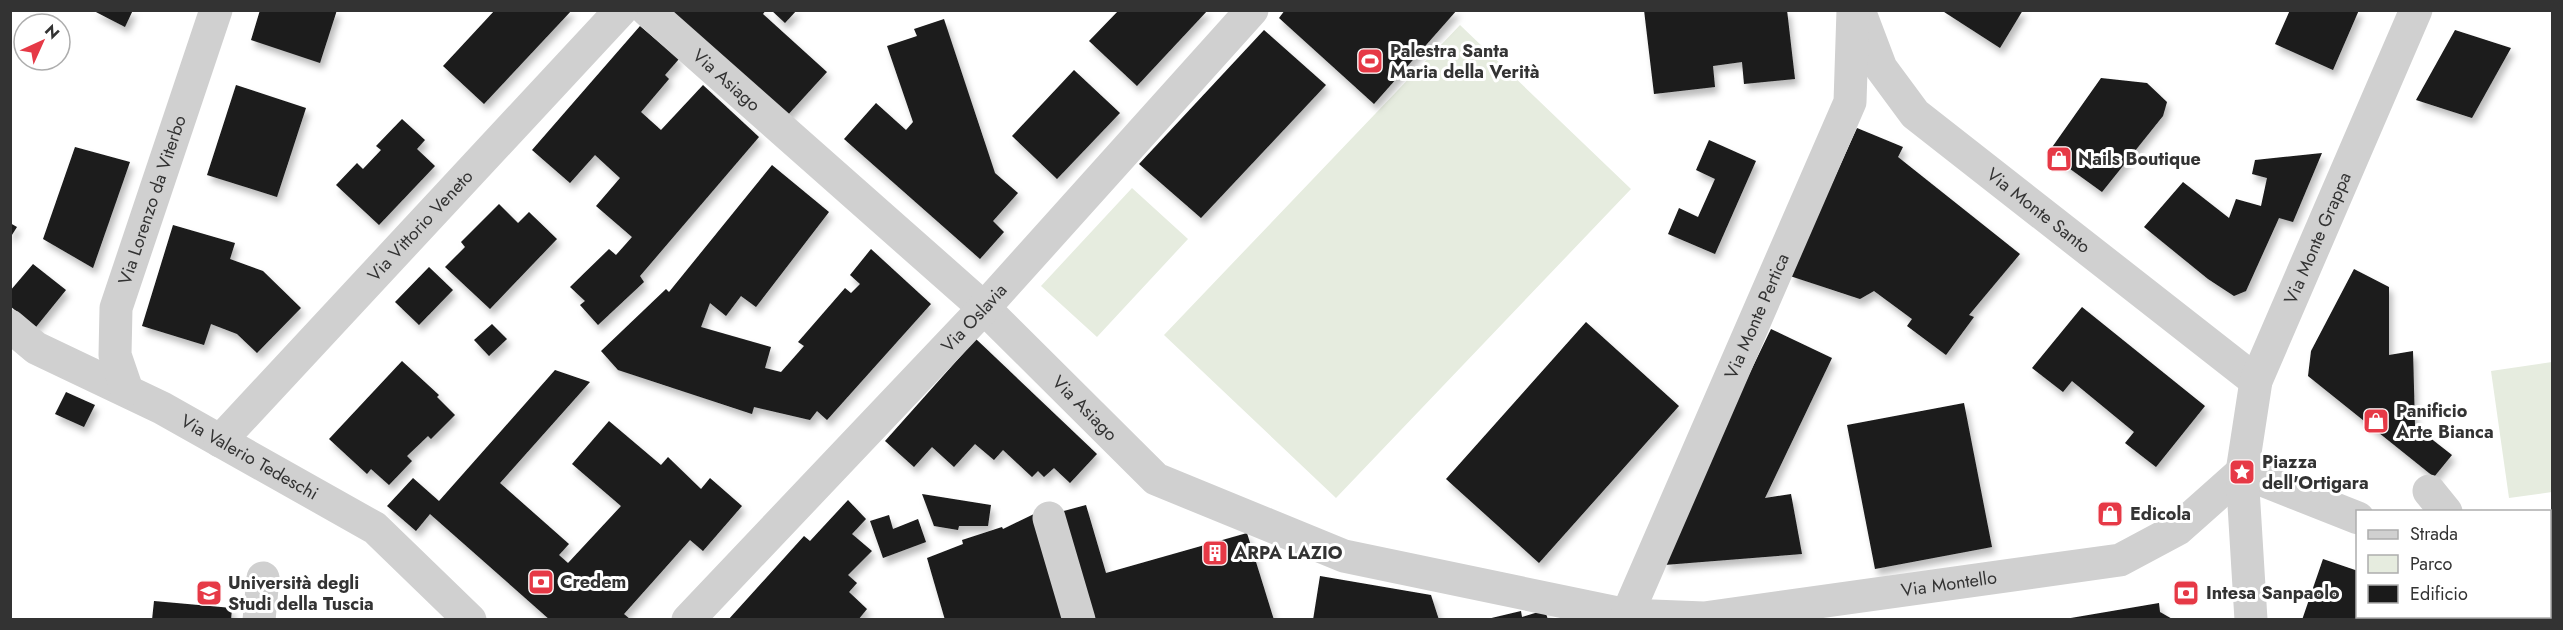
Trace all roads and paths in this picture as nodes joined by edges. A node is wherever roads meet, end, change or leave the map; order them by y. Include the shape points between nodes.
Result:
1 (216, 10) edge
2 (621, 10) edge
3 (647, 10) edge
4 (1252, 10) edge
5 (1854, 10) edge
6 (1859, 10) edge
7 (2416, 10) edge
8 (984, 308) junction
9 (10, 326) edge
10 (2256, 381) junction
11 (127, 390) junction
12 (220, 441) junction
13 (2242, 472) junction
14 (2356, 517) edge
15 (1049, 519) dead end
16 (262, 578) dead end
17 (1628, 617) edge
18 (259, 620) edge
19 (470, 620) edge
20 (688, 620) edge
21 (1079, 620) edge
22 (2251, 620) edge

1 - 11 street, Via Lorenzo da Viterbo via 116,308 115,355
2 - 12 street, Via Vittorio Veneto
3 - 8 street, Via Asiago
4 - 8 street, Via Oslavia
5 - 17 street, Via Monte Pertica via 1850,102
6 - 10 street, Via Monte Santo via 1881,68 1915,114
7 - 10 street, Via Monte Grappa
8 - 17 street, Via Asiago via 1156,479 1344,556
8 - 20 street, Via Oslavia
9 - 11 street, Via Valerio Tedeschi via 36,348
10 - 13 street, Via Monte Grappa
11 - 12 street, Via Valerio Tedeschi
12 - 19 street, Via Valerio Tedeschi via 375,528
13 - 14 street
13 - 17 street, Via Montello via 2178,530 2120,560 1704,618
13 - 22 street, Via Monte Grappa
15 - 21 street
16 - 18 street

